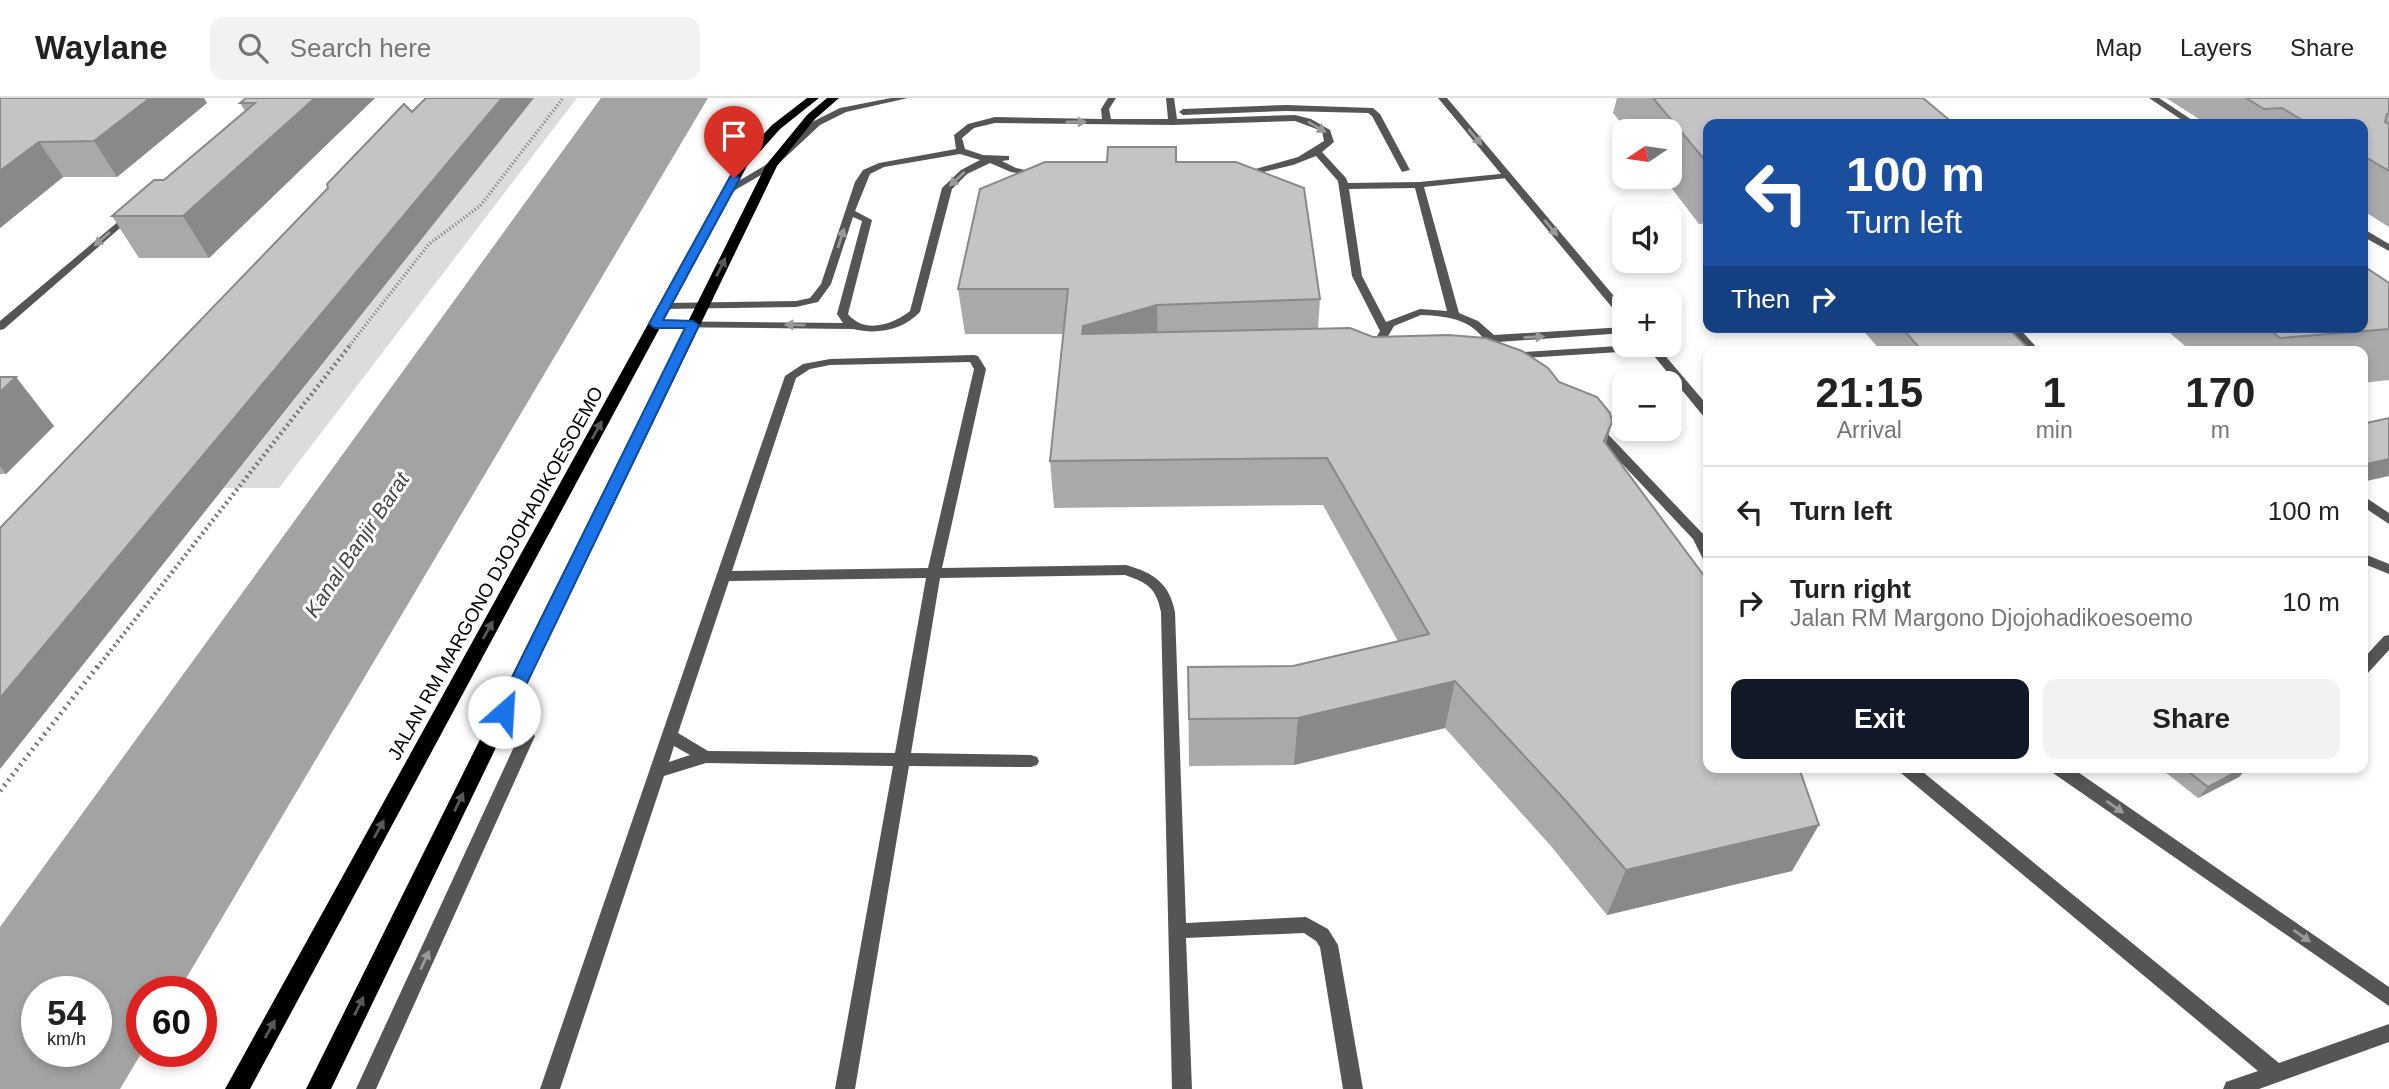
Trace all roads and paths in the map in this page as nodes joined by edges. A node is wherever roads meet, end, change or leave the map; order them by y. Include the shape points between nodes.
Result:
1 (563, 98) edge
2 (814, 98) edge
3 (834, 98) edge
4 (904, 98) edge
5 (1112, 98) edge
6 (1170, 98) edge
7 (1442, 98) edge
8 (2153, 98) edge
9 (1172, 117) junction
10 (2186, 119) edge
11 (1107, 122) junction
12 (961, 151) junction
13 (1317, 152) junction
14 (1006, 158) dead end
15 (990, 159) junction
16 (772, 164) junction
17 (1405, 170) dead end
18 (1507, 175) junction
19 (1052, 176) edge
20 (1226, 177) edge
21 (1419, 185) junction
22 (1345, 186) junction
23 (727, 191) junction
24 (144, 202) edge
25 (850, 212) junction
26 (2368, 235) edge
27 (2389, 248) edge
28 (1612, 301) edge
29 (702, 304) junction
30 (664, 306) junction
31 (1454, 315) junction
32 (655, 324) junction
33 (693, 325) junction
34 (853, 326) junction
35 (0, 327) edge
36 (1384, 329) junction
37 (1612, 331) edge
38 (2018, 333) edge
39 (1492, 339) junction
40 (2029, 346) edge
41 (1612, 349) edge
42 (1492, 357) junction
43 (1660, 357) edge
44 (1703, 408) edge
45 (1599, 432) edge
46 (2368, 504) edge
47 (2389, 520) edge
48 (1703, 546) edge
49 (2368, 560) edge
50 (2389, 569) edge
51 (934, 573) junction
52 (726, 576) junction
53 (2389, 639) edge
54 (2368, 663) edge
55 (527, 736) dead end
56 (671, 737) junction
57 (706, 757) junction
58 (902, 759) junction
59 (1031, 761) dead end
60 (658, 771) junction
61 (1913, 773) edge
62 (2066, 773) edge
63 (0, 791) edge
64 (1176, 931) junction
65 (2389, 997) edge
66 (2389, 1033) edge
67 (2277, 1074) junction
68 (237, 1089) edge
69 (317, 1089) edge
70 (366, 1089) edge
71 (550, 1089) edge
72 (845, 1089) edge
73 (1182, 1089) edge
74 (1353, 1089) edge
75 (2233, 1089) edge

1 - 63 path via 480,206 429,244
2 - 23 main road, JALAN RM MARGONO DJOJOHADIKOESOEMO via 776,127 742,164
3 - 16 main road via 811,117
4 - 16 street via 843,110 817,123
5 - 11 street via 1105,109
6 - 9 street
7 -> 18 street
8 - 10 street
9 - 11 street
9 -> 13 street via 1308,121 1329,136 1329,142
9 - 17 street via 1297,108 1370,110
12 -> 11 street via 957,137 982,122
12 - 15 street
12 - 25 street via 866,172
13 - 20 street via 1284,165
13 - 22 street
14 - 15 street
15 - 19 street via 1014,170
15 -> 34 street via 964,172 947,188 915,312 894,326
16 - 23 street
29 -> 16 main road
18 - 21 street
18 -> 28 street
21 - 22 street
21 - 31 street
22 - 36 street via 1357,276
23 - 30 main road, JALAN RM MARGONO DJOJOHADIKOESOEMO
24 -> 35 street
29 -> 25 street via 814,300 826,284
25 - 34 street via 867,220 842,307 845,320
26 - 27 street
29 - 30 street
29 - 33 main road
30 - 32 main road, JALAN RM MARGONO DJOJOHADIKOESOEMO
31 - 36 street via 1412,314
31 - 39 street via 1482,328
32 - 33 street
68 -> 32 main road, JALAN RM MARGONO DJOJOHADIKOESOEMO
34 -> 33 street
69 -> 33 main road
36 - 42 street via 1377,349 1397,367 1420,373 1456,376 1485,366
39 -> 37 street
38 - 40 street
39 - 42 street via 1496,348
41 - 42 street
43 - 44 street
45 - 48 street
46 - 47 street
49 - 50 street
51 - 52 street
51 - 52 street via 980,369 974,358 830,362 807,366 791,376
51 - 58 street
51 - 64 street via 1126,570 1151,579 1165,593
52 - 56 street
53 - 54 street
70 -> 55 street
56 - 57 street
56 - 60 street
57 - 58 street
57 - 60 street
58 - 59 street
58 - 72 street
60 - 71 street
61 - 67 street
62 -> 65 street
64 - 73 street
64 - 74 street via 1306,925 1322,934 1329,945
66 - 67 street
67 - 75 street

